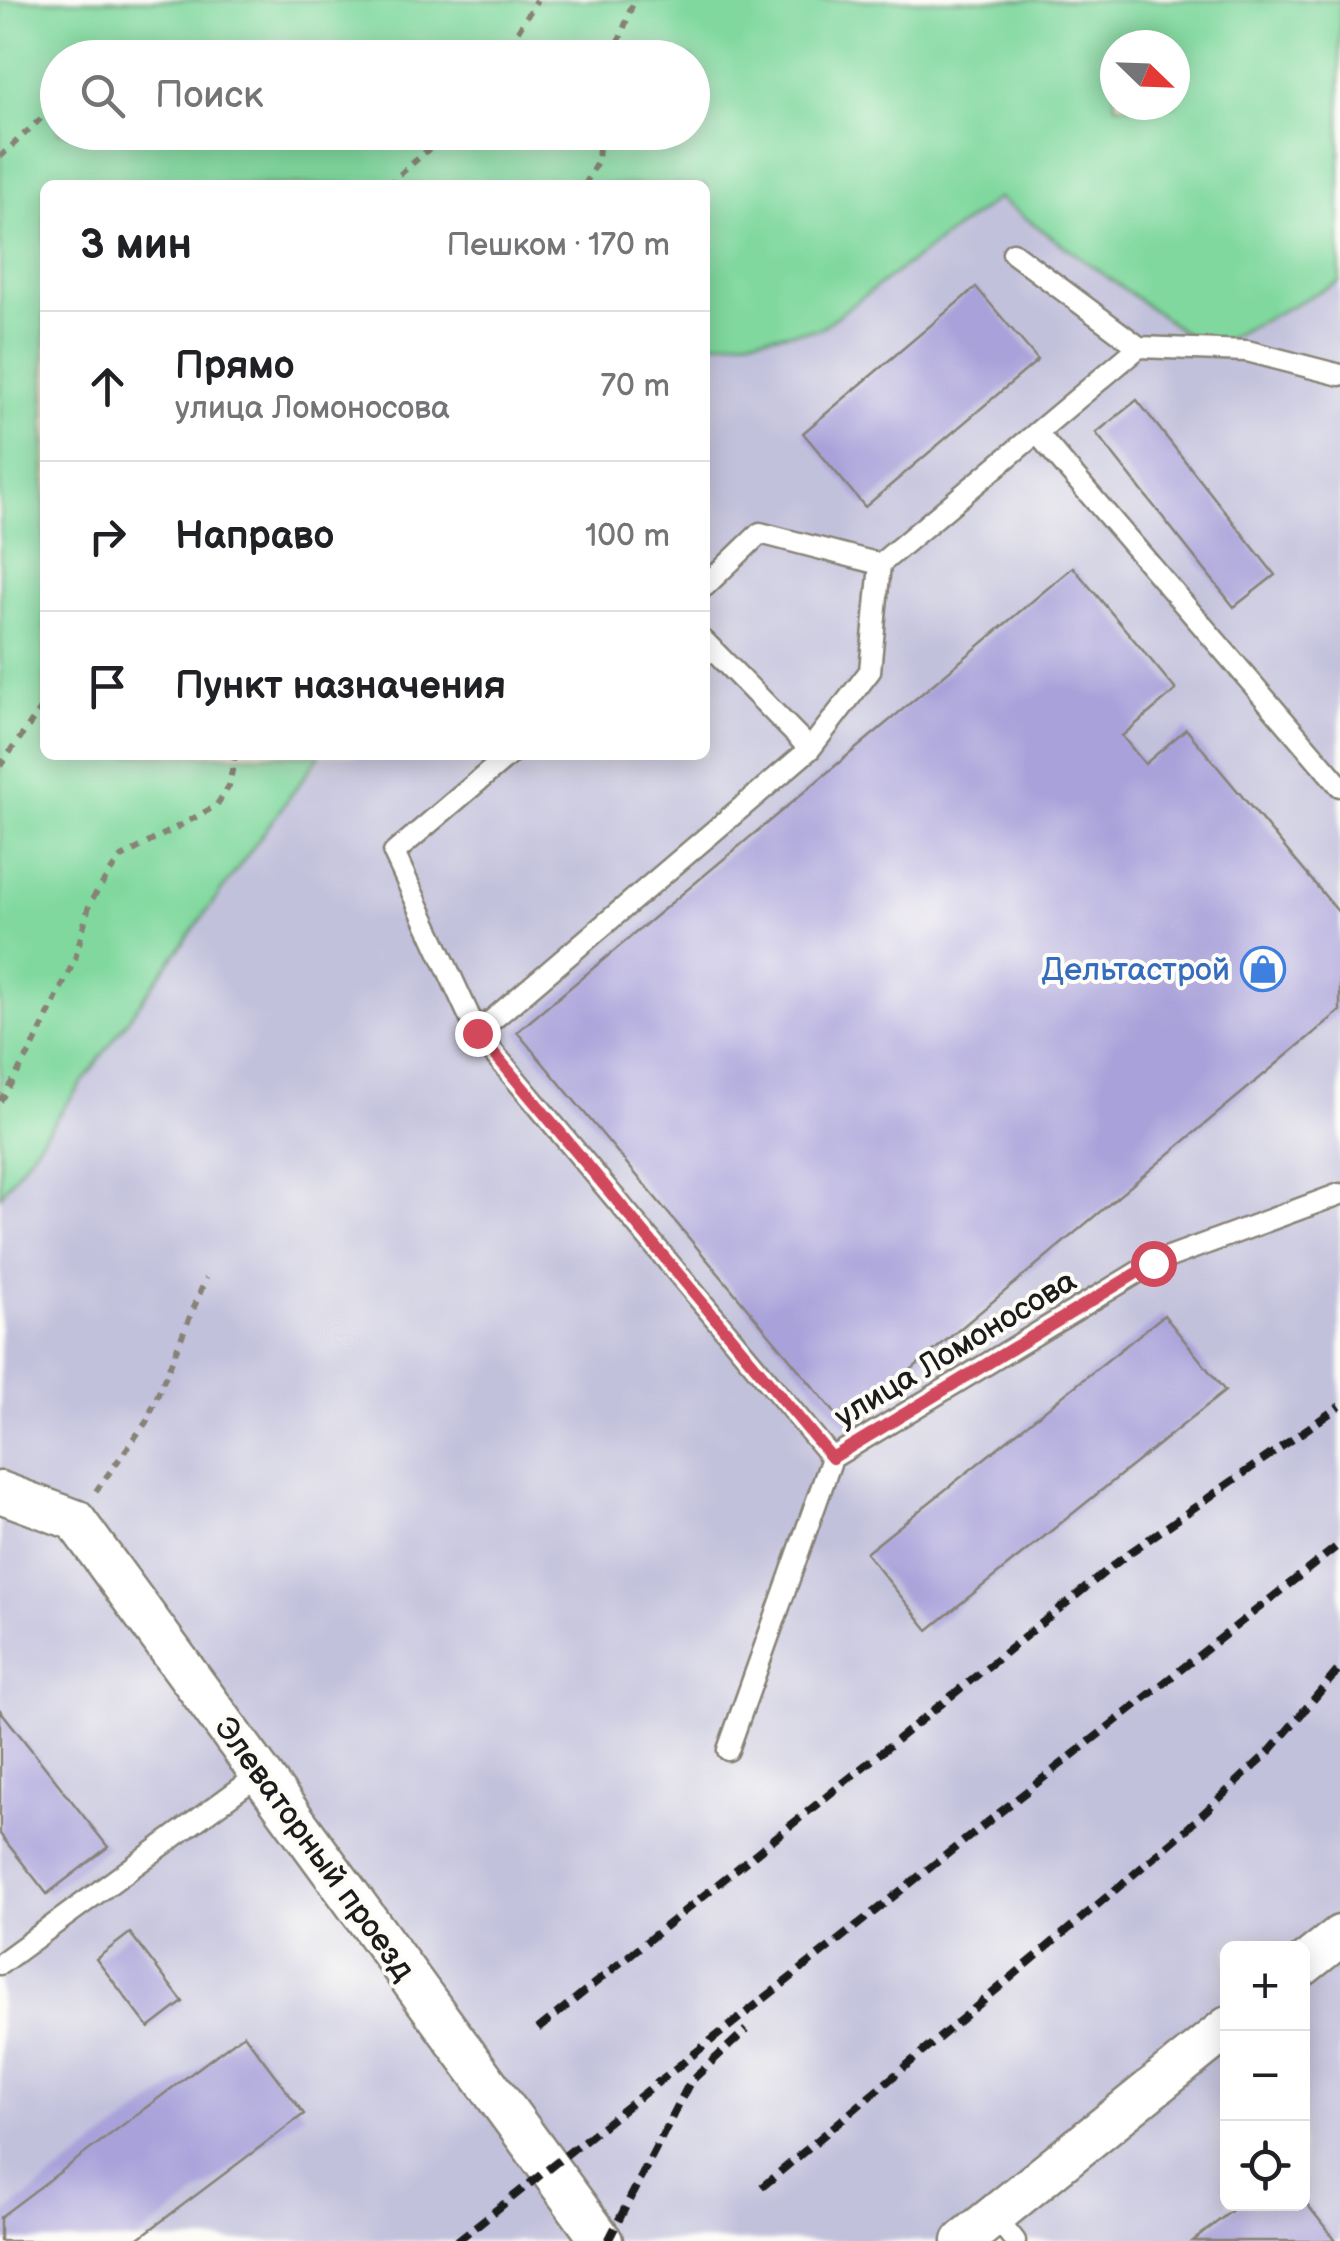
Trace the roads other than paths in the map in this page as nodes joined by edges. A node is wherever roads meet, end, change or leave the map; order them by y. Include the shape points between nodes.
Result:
1 (1013, 253) dead end
2 (1139, 347) junction
3 (1340, 375) edge
4 (1036, 432) junction
5 (880, 564) junction
6 (710, 581) edge
7 (710, 647) edge
8 (810, 749) junction
9 (503, 760) edge
10 (1340, 786) edge
11 (477, 1033) junction
12 (1340, 1194) edge
13 (832, 1458) junction
14 (0, 1492) edge
15 (728, 1750) dead end
16 (260, 1774) junction
17 (1340, 1936) edge
18 (1310, 1960) edge
19 (0, 1964) edge
20 (1224, 2031) edge
21 (1005, 2228) edge
22 (602, 2241) edge
23 (964, 2241) edge

1 - 2 lane
2 - 3 lane via 1247,351
2 - 4 lane
4 - 5 lane
4 - 10 lane
5 - 6 lane via 760,533
5 - 8 lane via 870,671
7 - 8 lane
8 - 11 lane
9 - 11 lane via 394,853
11 - 13 lane
12 - 13 lane, улица Ломоносова via 1153,1263
13 - 15 lane, улица Ломоносова
14 - 16 street, Элеваторный проезд via 75,1520
16 - 19 lane
16 - 22 street, Элеваторный проезд
17 - 18 street
20 - 21 street
21 - 23 street

